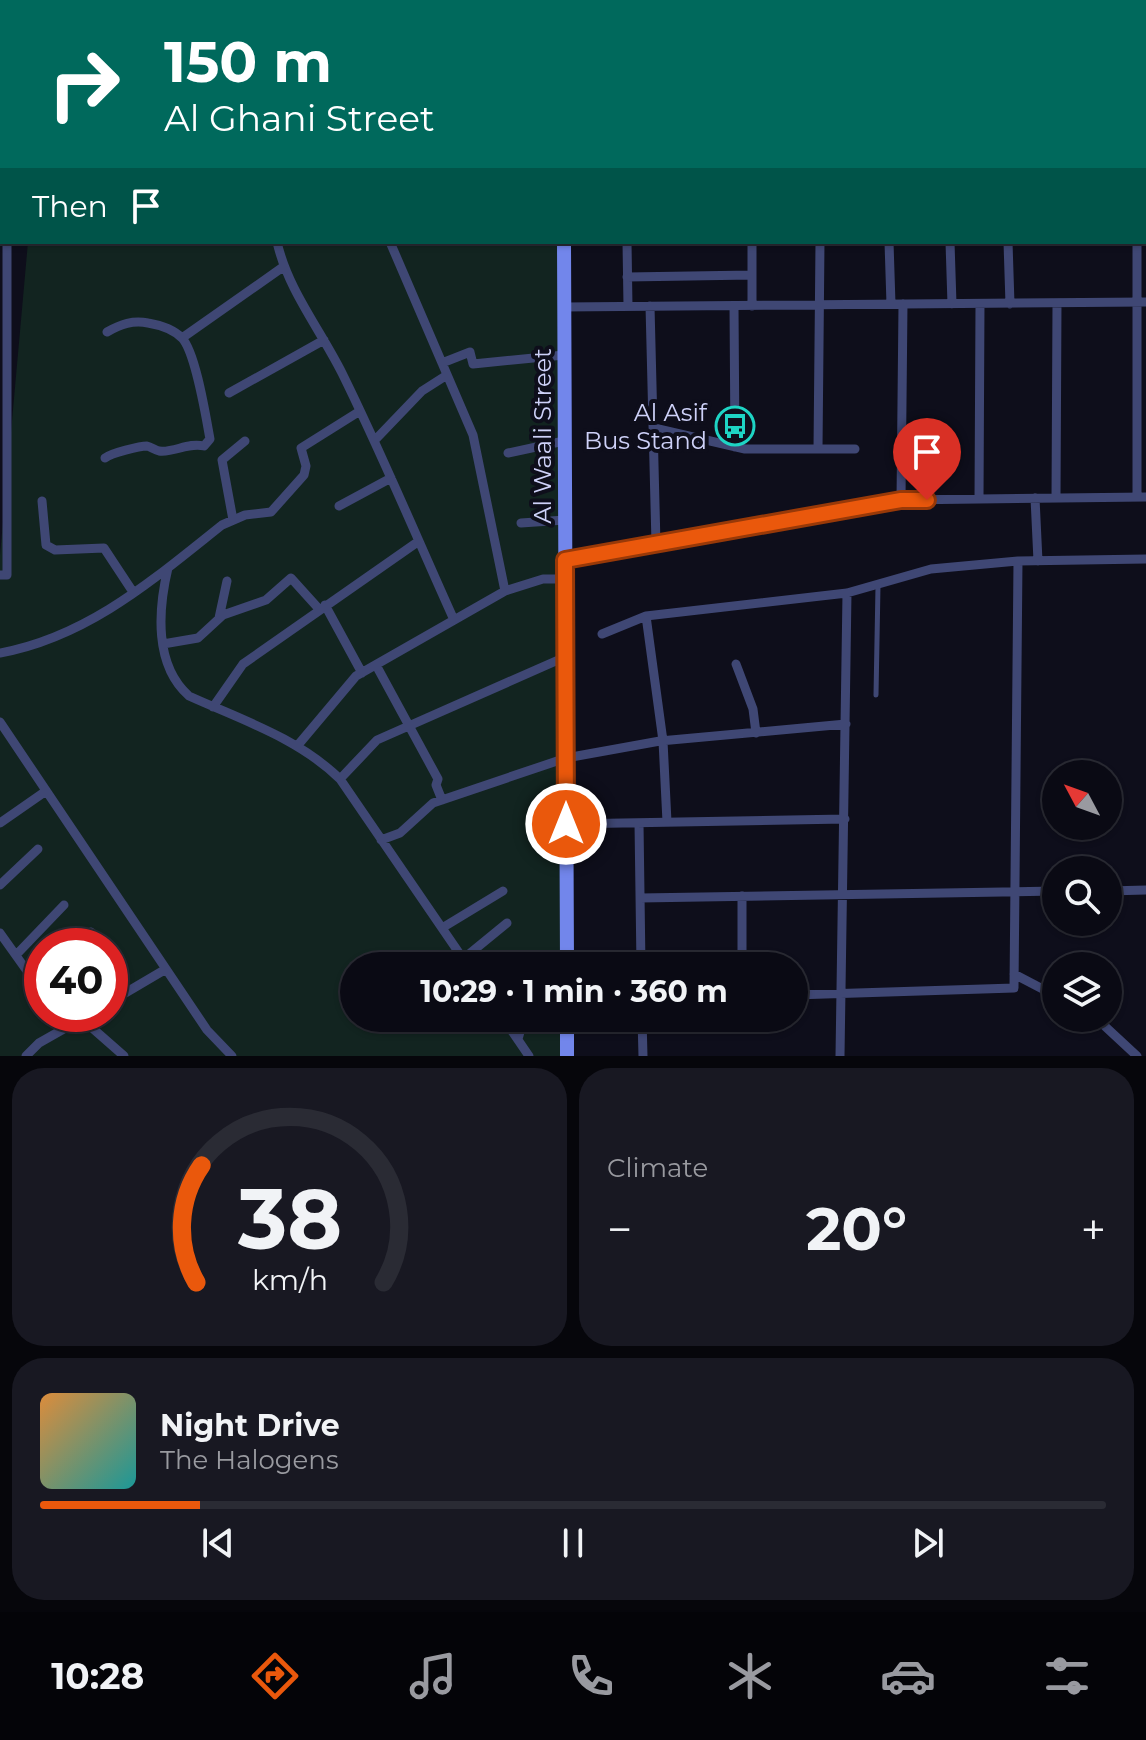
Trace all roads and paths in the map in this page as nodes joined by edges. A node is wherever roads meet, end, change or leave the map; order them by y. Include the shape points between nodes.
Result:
1 (7, 244) edge
2 (277, 244) edge
3 (391, 244) edge
4 (564, 244) edge
5 (627, 244) edge
6 (752, 244) edge
7 (820, 244) edge
8 (889, 244) edge
9 (950, 244) edge
10 (1008, 244) edge
11 (1137, 244) edge
12 (283, 267) junction
13 (752, 275) junction
14 (627, 277) junction
15 (5, 287) edge
16 (1142, 302) edge
17 (1057, 303) junction
18 (891, 304) junction
19 (903, 304) junction
20 (952, 304) junction
21 (980, 304) junction
22 (1010, 304) junction
23 (819, 305) junction
24 (628, 306) junction
25 (650, 306) junction
26 (734, 306) junction
27 (752, 306) junction
28 (564, 307) junction
29 (107, 332) dead end
30 (182, 338) junction
31 (324, 340) junction
32 (4, 353) edge
33 (564, 355) junction
34 (442, 363) junction
35 (447, 375) junction
36 (229, 393) dead end
37 (360, 411) junction
38 (4, 414) edge
39 (654, 428) junction
40 (375, 440) junction
41 (245, 441) dead end
42 (564, 441) junction
43 (735, 447) junction
44 (818, 449) junction
45 (855, 449) dead end
46 (508, 453) dead end
47 (105, 458) dead end
48 (391, 478) junction
49 (4, 483) edge
50 (1141, 497) edge
51 (1035, 498) junction
52 (1056, 498) junction
53 (979, 499) junction
54 (901, 500) junction
55 (42, 501) dead end
56 (339, 506) dead end
57 (233, 520) junction
58 (565, 520) junction
59 (521, 523) dead end
60 (419, 541) junction
61 (656, 544) junction
62 (1146, 559) edge
63 (565, 560) junction
64 (1018, 561) junction
65 (1038, 561) junction
66 (168, 568) junction
67 (0, 575) edge
68 (565, 579) junction
69 (227, 581) dead end
70 (878, 586) junction
71 (505, 591) junction
72 (133, 592) junction
73 (847, 593) junction
74 (322, 607) junction
75 (646, 616) junction
76 (219, 618) junction
77 (454, 620) junction
78 (602, 634) dead end
79 (163, 644) junction
80 (0, 653) edge
81 (565, 657) junction
82 (736, 664) dead end
83 (376, 665) junction
84 (362, 673) junction
85 (876, 695) dead end
86 (213, 707) junction
87 (846, 724) junction
88 (1, 726) edge
89 (409, 726) junction
90 (756, 733) junction
91 (663, 741) junction
92 (298, 745) junction
93 (566, 758) junction
94 (340, 779) junction
95 (46, 791) junction
96 (442, 800) junction
97 (845, 819) junction
98 (667, 822) junction
99 (0, 823) edge
100 (639, 823) junction
101 (566, 824) junction
102 (381, 840) junction
103 (38, 849) dead end
104 (0, 885) edge
105 (1146, 890) edge
106 (503, 891) dead end
107 (1016, 891) junction
108 (1042, 891) edge
109 (1122, 891) edge
110 (843, 893) junction
111 (742, 896) junction
112 (640, 898) junction
113 (64, 905) dead end
114 (507, 923) dead end
115 (442, 928) junction
116 (0, 933) edge
117 (458, 952) edge
118 (477, 952) edge
119 (567, 952) edge
120 (641, 952) edge
121 (742, 952) edge
122 (16, 955) junction
123 (24, 965) edge
124 (166, 969) junction
125 (1014, 974) junction
126 (1042, 989) edge
127 (128, 991) edge
128 (842, 993) junction
129 (808, 994) edge
130 (59, 1032) edge
131 (101, 1032) edge
132 (513, 1032) edge
133 (520, 1032) edge
134 (567, 1032) edge
135 (642, 1032) edge
136 (1111, 1032) edge
137 (518, 1039) junction
138 (26, 1056) edge
139 (124, 1056) edge
140 (232, 1056) edge
141 (529, 1056) edge
142 (567, 1056) edge
143 (643, 1056) edge
144 (840, 1056) edge
145 (1137, 1056) edge

1 - 15 street
2 - 12 street
3 - 34 street
4 - 28 street, Al Waali Street
5 - 14 street
6 - 13 street
7 - 23 street
8 - 18 street
9 - 20 street
10 - 22 street
11 - 16 street
12 - 30 street
12 - 31 street
13 - 14 street
13 - 27 street
14 - 24 street
15 - 32 street
16 - 17 street
16 - 50 street
17 - 22 street
17 - 52 street
18 - 19 street
18 - 23 street
19 - 20 street
19 - 54 street
20 - 21 street
21 - 22 street
21 - 53 street
23 - 27 street
23 - 44 street
24 - 25 street
24 - 28 street
25 - 26 street
25 - 39 street
26 - 27 street
26 - 43 street
28 - 33 street, Al Waali Street
29 - 30 street via 141,322
30 - 47 street via 202,394 209,443 162,451 144,446
31 - 36 street
31 - 37 street
32 - 38 street
33 - 34 street via 473,364 470,352
33 - 42 street, Al Waali Street
34 - 35 street
35 - 40 street via 422,391
35 - 71 street via 480,461
37 - 40 street
37 - 57 street via 301,448 304,475 271,512
38 - 49 street
39 - 43 street
39 - 61 street
40 - 48 street
41 - 57 street via 222,460
42 - 46 street
42 - 58 street, Al Waali Street
43 - 44 street
44 - 45 street
48 - 56 street
48 - 60 street
49 - 67 street via 7,575
50 - 52 street
51 - 52 street
51 - 53 street
51 - 65 street
53 - 54 street
54 - 61 street
55 - 72 street via 46,545 55,550 104,548
57 - 66 street
58 - 59 street
58 - 63 street, Al Waali Street
60 - 74 street
60 - 77 street
61 - 63 street
62 - 65 street
63 - 68 street, Al Waali Street
64 - 65 street
64 - 70 street via 931,569
64 - 107 street
66 - 72 street
66 - 79 street
68 - 71 street via 543,579
68 - 81 street, Al Waali Street
69 - 76 street
70 - 73 street
70 - 85 lane
71 - 77 street
72 - 80 street via 93,622 32,647
73 - 75 street
73 - 87 street
74 - 76 street via 291,578 266,600
74 - 84 street
74 - 86 street via 243,664
75 - 78 street
75 - 91 street
76 - 79 street via 198,638
77 - 83 street
79 - 86 street via 179,687
81 - 89 street
81 - 93 street, Al Waali Street
82 - 90 street
83 - 84 street
83 - 89 street
84 - 92 street
86 - 92 street
87 - 90 street
87 - 97 street
88 - 95 street
89 - 94 street via 377,740
89 - 96 street via 438,779
90 - 91 street
91 - 93 street
91 - 98 street
92 - 94 street
93 - 96 street
93 - 101 street, Al Waali Street
94 - 102 street
95 - 99 street
95 - 124 street
96 - 102 street via 400,833
97 - 98 street
97 - 110 street
98 - 100 street
100 - 101 street
100 - 112 street
101 - 119 street, Al Waali Street
102 - 115 street
103 - 104 street
105 - 109 street
106 - 115 street
107 - 108 street
107 - 110 street
107 - 125 street
110 - 111 street
110 - 128 street
111 - 112 street
111 - 121 street
112 - 120 street
113 - 122 street
114 - 118 street
115 - 117 street
116 - 122 street
122 - 123 street
124 - 127 street
124 - 140 street via 207,1030
125 - 126 street
125 - 128 street via 1014,988
128 - 129 street
128 - 144 street
130 - 138 street
131 - 139 street
132 - 137 street
133 - 137 street
134 - 142 street
135 - 143 street
136 - 145 street
137 - 141 street

